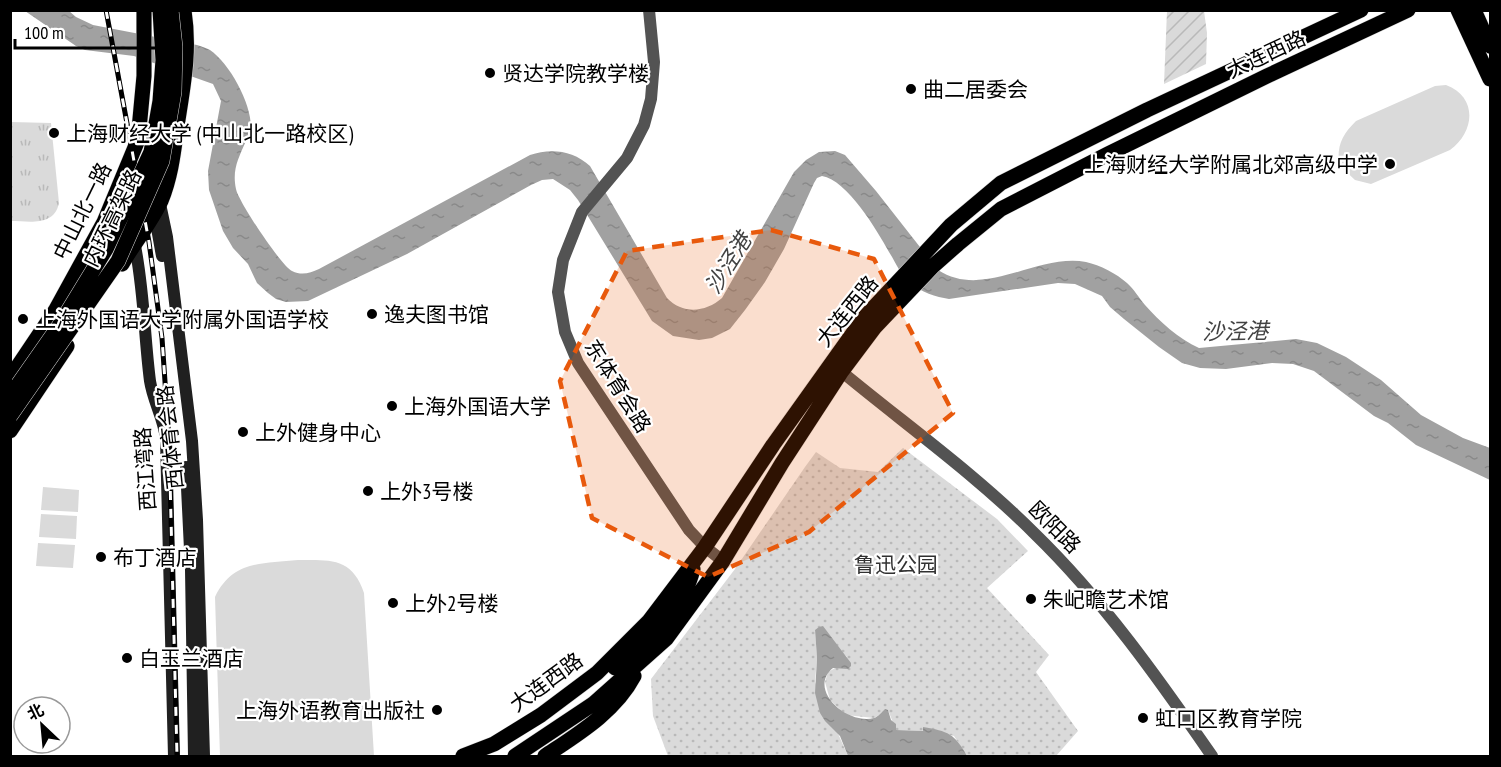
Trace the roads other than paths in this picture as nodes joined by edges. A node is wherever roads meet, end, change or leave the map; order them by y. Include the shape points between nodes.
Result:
1 (160, 10) edge
2 (171, 10) edge
3 (649, 10) edge
4 (1361, 10) edge
5 (1408, 10) edge
6 (1458, 10) edge
7 (1474, 10) edge
8 (145, 17) edge
9 (185, 18) edge
10 (1491, 46) edge
11 (1491, 79) edge
12 (141, 118) junction
13 (138, 140) junction
14 (120, 184) junction
15 (157, 207) junction
16 (135, 243) junction
17 (898, 292) junction
18 (837, 367) junction
19 (10, 378) edge
20 (10, 396) edge
21 (10, 416) edge
22 (10, 431) edge
23 (705, 547) junction
24 (695, 560) junction
25 (723, 561) junction
26 (666, 639) junction
27 (634, 676) junction
28 (174, 756) edge
29 (194, 756) edge
30 (204, 756) edge
31 (463, 756) edge
32 (492, 756) edge
33 (515, 756) edge
34 (532, 756) edge
35 (545, 756) edge
36 (1212, 756) edge

1 - 20 main road, 内环高架路, bridge via 163,60 151,152 106,249
2 - 21 main road, 内环高架路, bridge via 176,47 174,92 162,161 118,261
3 - 23 street, 东体育会路 via 654,62 648,113 635,144 619,169 586,205 571,237 558,280 559,306 565,332 586,377 688,530
4 - 17 main road, 大连西路 via 1001,183 951,225
5 - 17 main road, 大连西路 via 1001,209
6 - 11 main road
7 - 10 main road
8 - 12 main road, 中山北一路
9 - 15 main road via 186,76 177,145
12 - 13 main road, 中山北一路
12 - 15 main road, 西体育会路
13 - 14 main road, 中山北一路
13 - 15 main road, 西体育会路
14 - 16 main road, 西江湾路
14 - 19 main road, 中山北一路 via 104,222 55,311
15 - 16 main road
15 - 29 main road, 西体育会路 via 184,444
15 - 30 main road, 西体育会路 via 167,237 192,441
16 - 22 main road
16 - 28 main road, 西江湾路 via 150,380 165,430
17 - 18 main road, 大连西路 via 875,327
18 - 23 main road, 大连西路 via 773,445
18 - 25 main road, 大连西路
18 - 36 street, 欧阳路 via 975,478 1051,549 1125,635
23 - 24 main road, 大连西路
23 - 25 street, 东体育会路
24 - 31 main road, 大连西路 via 649,621 597,673 541,715 494,744
24 - 32 main road via 679,603 636,648 579,698
25 - 26 main road, 大连西路
26 - 27 main road
26 - 33 main road, 大连西路 via 593,704
27 - 34 main road via 589,716
27 - 35 main road via 626,692 596,721

